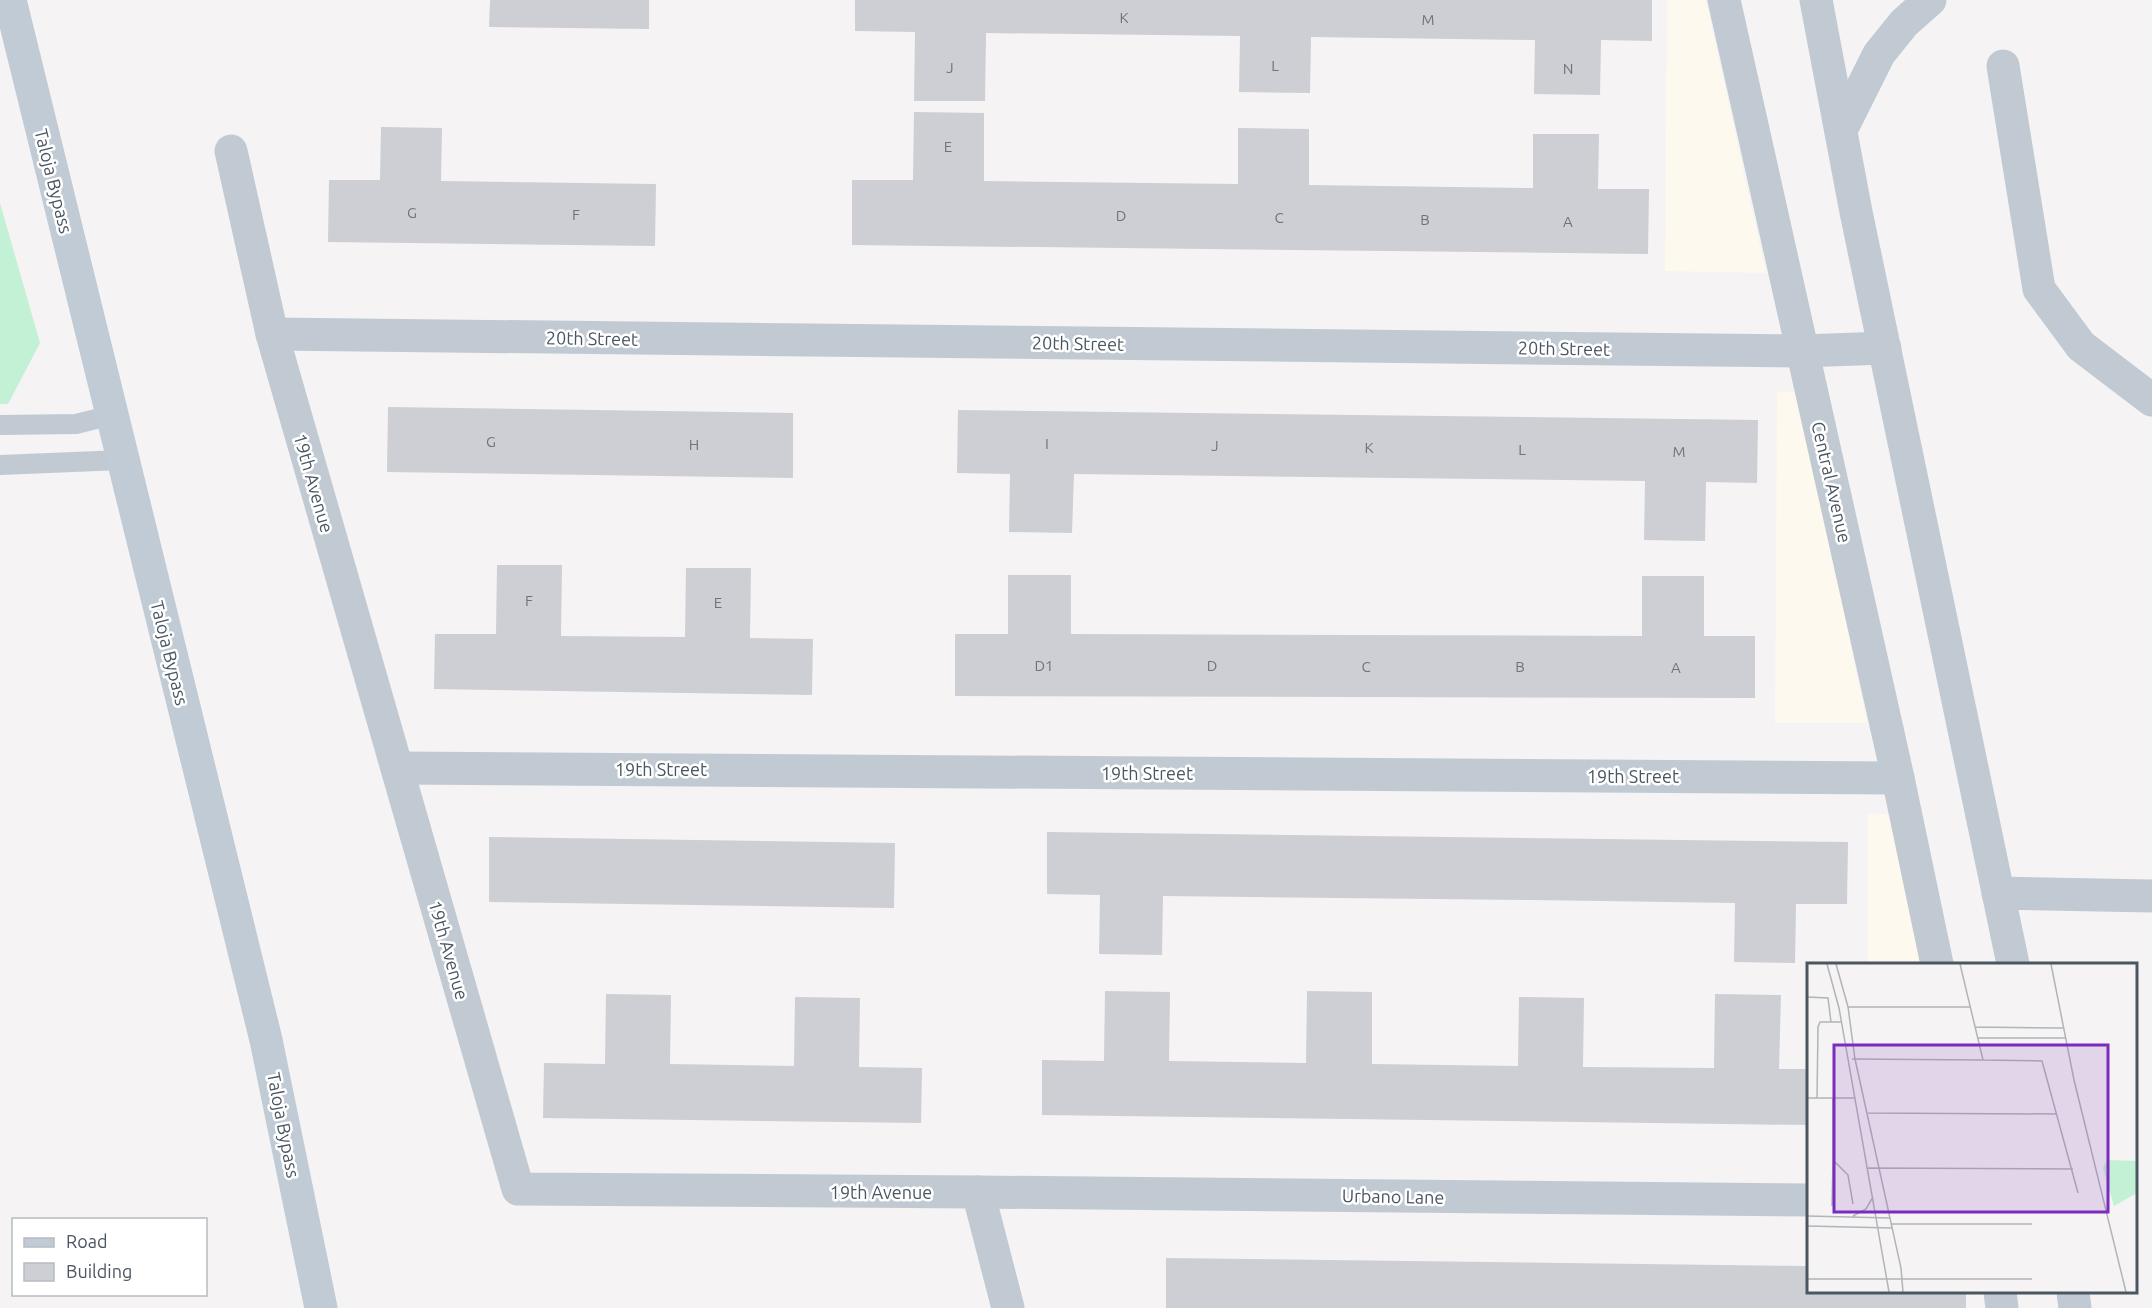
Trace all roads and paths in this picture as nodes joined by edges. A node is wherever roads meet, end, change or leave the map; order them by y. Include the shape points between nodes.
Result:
1 (10, 0) edge
2 (1724, 0) edge
3 (1816, 0) edge
4 (1930, 0) edge
5 (2003, 66) dead end
6 (1840, 130) junction
7 (231, 151) dead end
8 (272, 334) junction
9 (1885, 348) junction
10 (1802, 351) junction
11 (2152, 400) edge
12 (112, 415) junction
13 (0, 425) edge
14 (122, 460) junction
15 (0, 465) edge
16 (397, 768) junction
17 (1898, 778) junction
18 (1998, 893) junction
19 (2152, 896) edge
20 (1937, 963) edge
21 (2013, 963) edge
22 (978, 1192) junction
23 (1807, 1200) edge
24 (2000, 1293) edge
25 (2073, 1293) edge
26 (321, 1308) edge
27 (1008, 1308) edge
28 (2002, 1308) edge
29 (2075, 1308) edge

1 - 12 main road, Taloja Bypass
2 - 10 street, Central Avenue
3 - 6 street
4 - 6 street via 1904,23 1879,54
5 - 11 street via 2038,289 2080,346
6 - 9 street
7 - 8 street, 19th Avenue
8 - 10 street, 20th Street
8 - 16 street, 19th Avenue
9 - 10 street, 20th Street
9 - 18 street
10 - 17 street, Central Avenue
12 - 13 lane via 76,424
12 - 14 main road, Taloja Bypass
14 - 15 lane
14 - 26 main road, Taloja Bypass via 266,1040
16 - 17 street, 19th Street
16 - 22 street, 19th Avenue via 518,1189
17 - 20 street, Central Avenue
18 - 19 street
18 - 21 street
22 - 23 street, Urbano Lane
22 - 27 street
24 - 28 street
25 - 29 street

